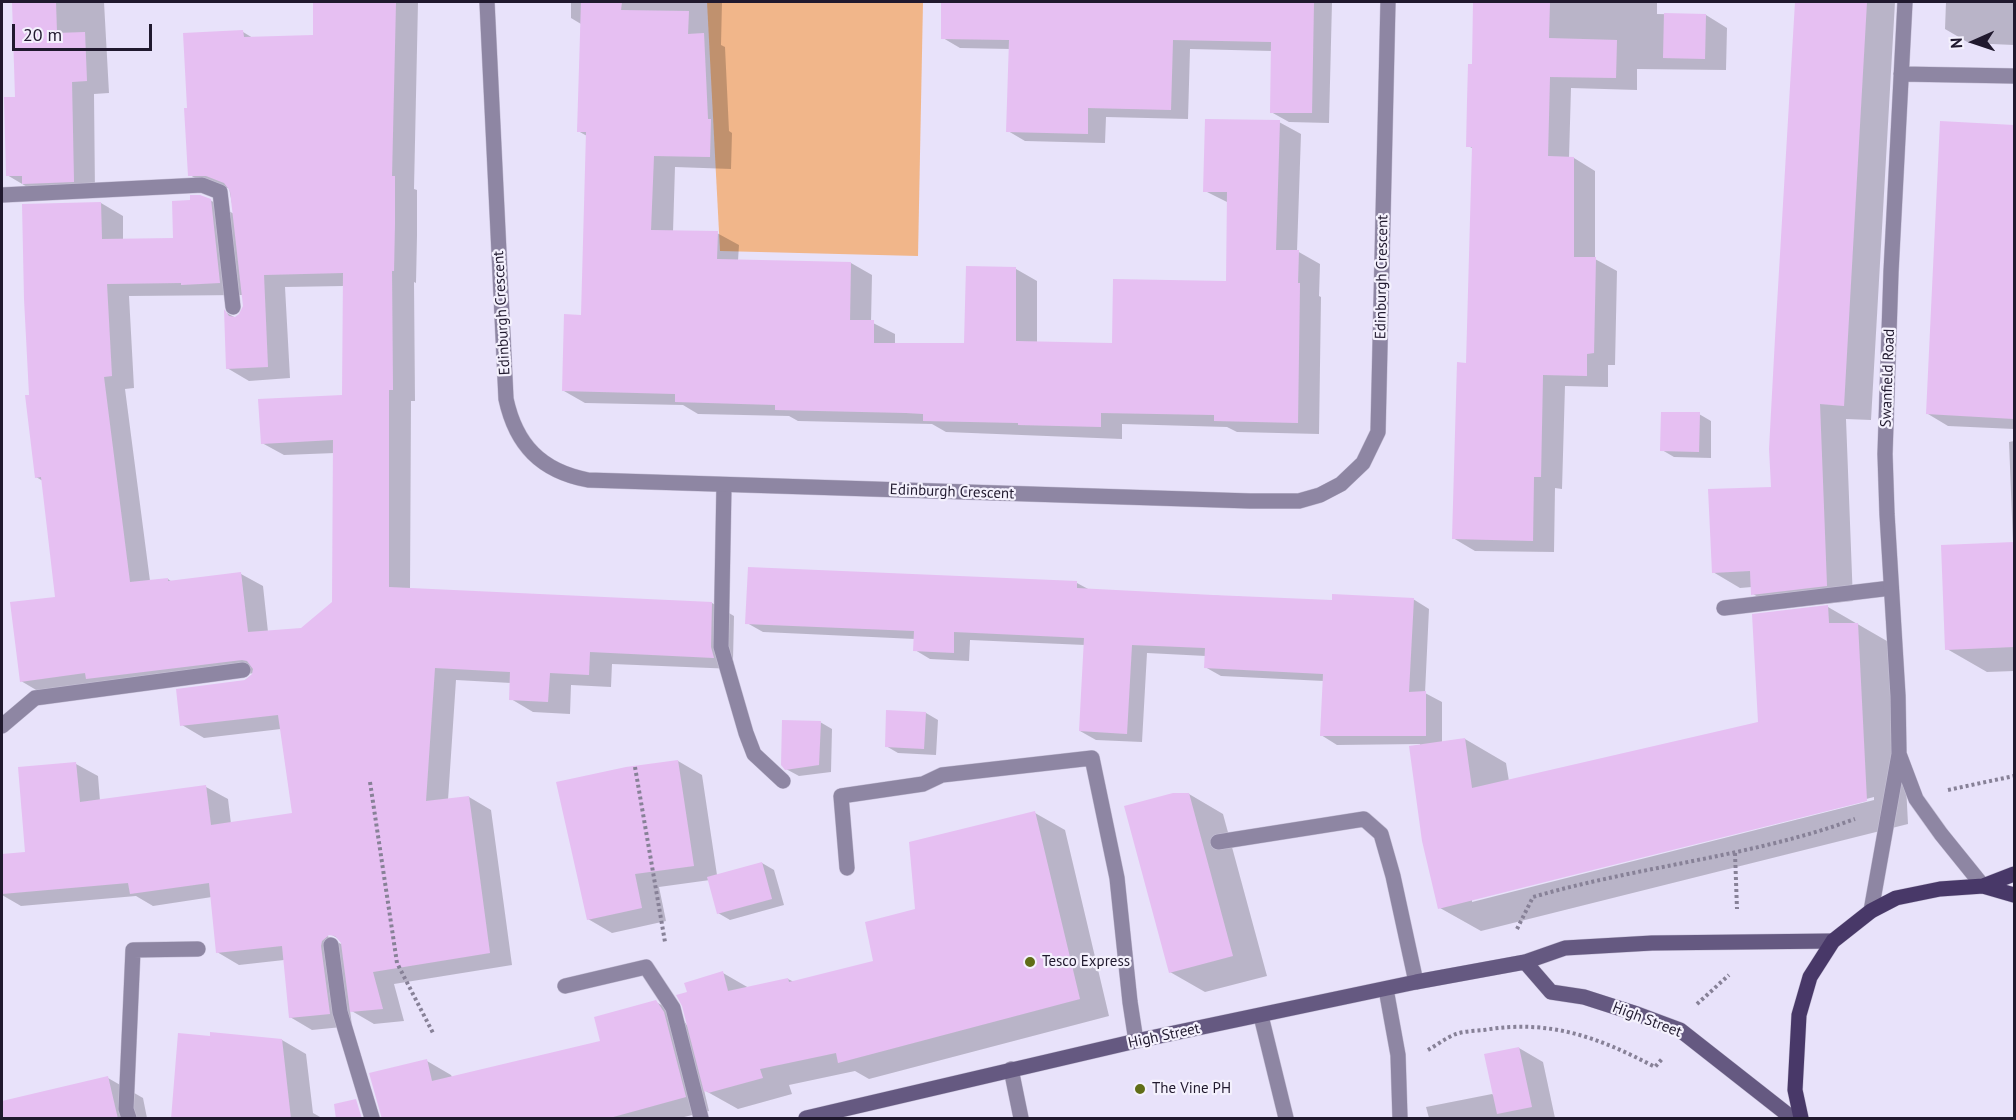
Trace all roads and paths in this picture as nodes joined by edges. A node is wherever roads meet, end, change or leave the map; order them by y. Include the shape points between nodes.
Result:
1 (487, 2) edge
2 (1388, 2) edge
3 (1905, 2) edge
4 (1901, 74) junction
5 (2014, 76) edge
6 (2, 195) edge
7 (232, 307) dead end
8 (724, 485) junction
9 (1891, 588) junction
10 (1724, 608) dead end
11 (243, 670) dead end
12 (2, 726) edge
13 (1899, 754) junction
14 (635, 767) dead end
15 (2014, 776) edge
16 (783, 781) dead end
17 (370, 782) dead end
18 (1941, 791) dead end
19 (1862, 817) dead end
20 (1218, 842) dead end
21 (1735, 853) junction
22 (847, 868) dead end
23 (2014, 874) edge
24 (1983, 886) junction
25 (2014, 896) edge
26 (1737, 909) dead end
27 (1871, 911) junction
28 (1523, 918) dead end
29 (1833, 941) junction
30 (332, 945) dead end
31 (198, 949) dead end
32 (1525, 962) junction
33 (646, 967) junction
34 (1732, 972) dead end
35 (1416, 982) junction
36 (566, 986) dead end
37 (1386, 989) junction
38 (1694, 1007) dead end
39 (1262, 1016) junction
40 (433, 1034) dead end
41 (1136, 1041) junction
42 (1398, 1055) junction
43 (1655, 1067) dead end
44 (1011, 1069) junction
45 (129, 1119) edge
46 (372, 1119) edge
47 (701, 1119) edge
48 (806, 1119) edge
49 (1021, 1119) edge
50 (1286, 1119) edge
51 (1400, 1119) edge
52 (1792, 1119) edge
53 (1801, 1119) edge

1 - 8 street, Edinburgh Crescent via 510,418 525,446 561,474 588,480
2 - 8 street, Edinburgh Crescent via 1378,432 1363,463 1341,484 1299,501
3 - 4 street, Swanfield Road
4 - 5 street
4 - 9 street, Swanfield Road via 1885,454
6 - 7 street via 202,185 220,192
8 - 16 street via 721,647 754,754
9 - 10 street
9 - 13 street, Swanfield Road
11 - 12 street via 34,698
13 - 24 street, Swanfield Road via 1917,799
13 - 27 street, Swanfield Road
14 - 33 path via 664,942
15 - 18 path
17 - 40 path via 397,963
19 - 21 path via 1824,831
20 - 35 street via 1364,819 1382,834
21 - 26 path
21 - 28 path via 1572,885 1533,897
22 - 41 street via 841,796 923,784 942,775 1092,758 1117,878
23 - 24 main road
24 - 25 main road
24 - 27 main road via 1896,898
27 - 29 main road
29 - 32 main road, High Street via 1564,948
29 - 53 main road via 1810,977 1799,1015 1795,1090
30 - 46 street via 340,1012
31 - 45 street via 133,950 126,1109
32 - 35 main road, High Street
32 - 52 main road, High Street via 1551,992 1584,997 1680,1030
33 - 36 street
33 - 47 street via 673,1008
34 - 38 path
35 - 37 main road, High Street
37 - 39 main road, High Street
37 - 42 street
39 - 41 main road, High Street
39 - 50 street
41 - 44 main road, High Street
42 - 43 path via 1426,1052 1456,1034 1532,1026 1602,1041
42 - 51 street
44 - 48 main road, High Street
44 - 49 street

